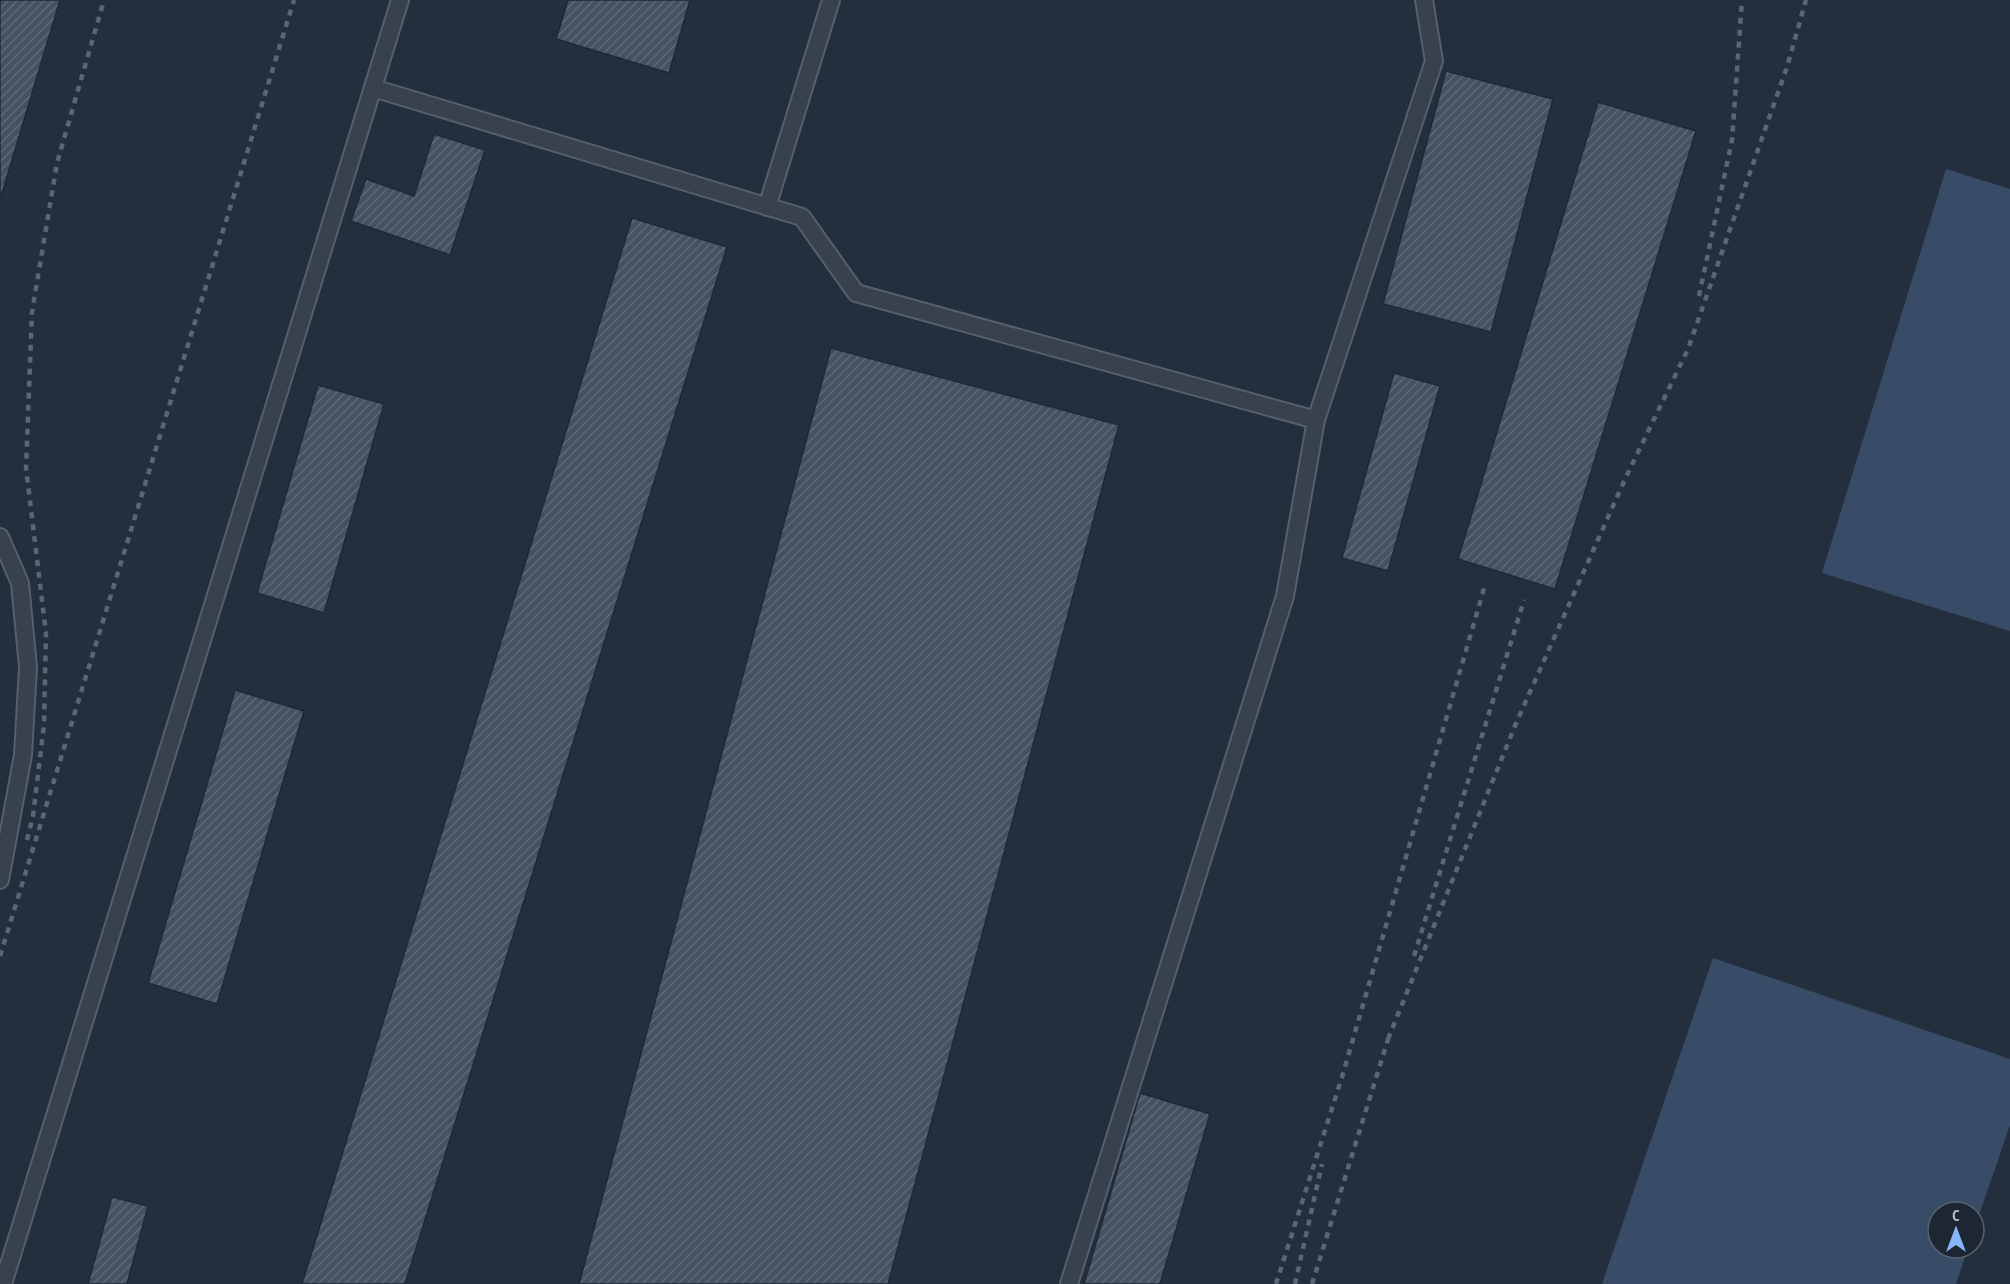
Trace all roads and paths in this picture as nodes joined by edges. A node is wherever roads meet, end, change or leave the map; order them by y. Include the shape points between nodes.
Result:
1 (400, 0) edge
2 (831, 0) edge
3 (1424, 0) edge
4 (373, 88) junction
5 (767, 207) junction
6 (1316, 420) junction
7 (0, 537) edge
8 (0, 880) edge
9 (3, 1284) edge
10 (1069, 1284) edge

1 - 4 lane
2 - 5 lane
3 - 6 lane via 1434,60
4 - 5 lane
4 - 9 lane
5 - 6 lane via 802,218 856,293
6 - 10 lane via 1284,596
7 - 8 lane via 20,583 28,667 22,755

